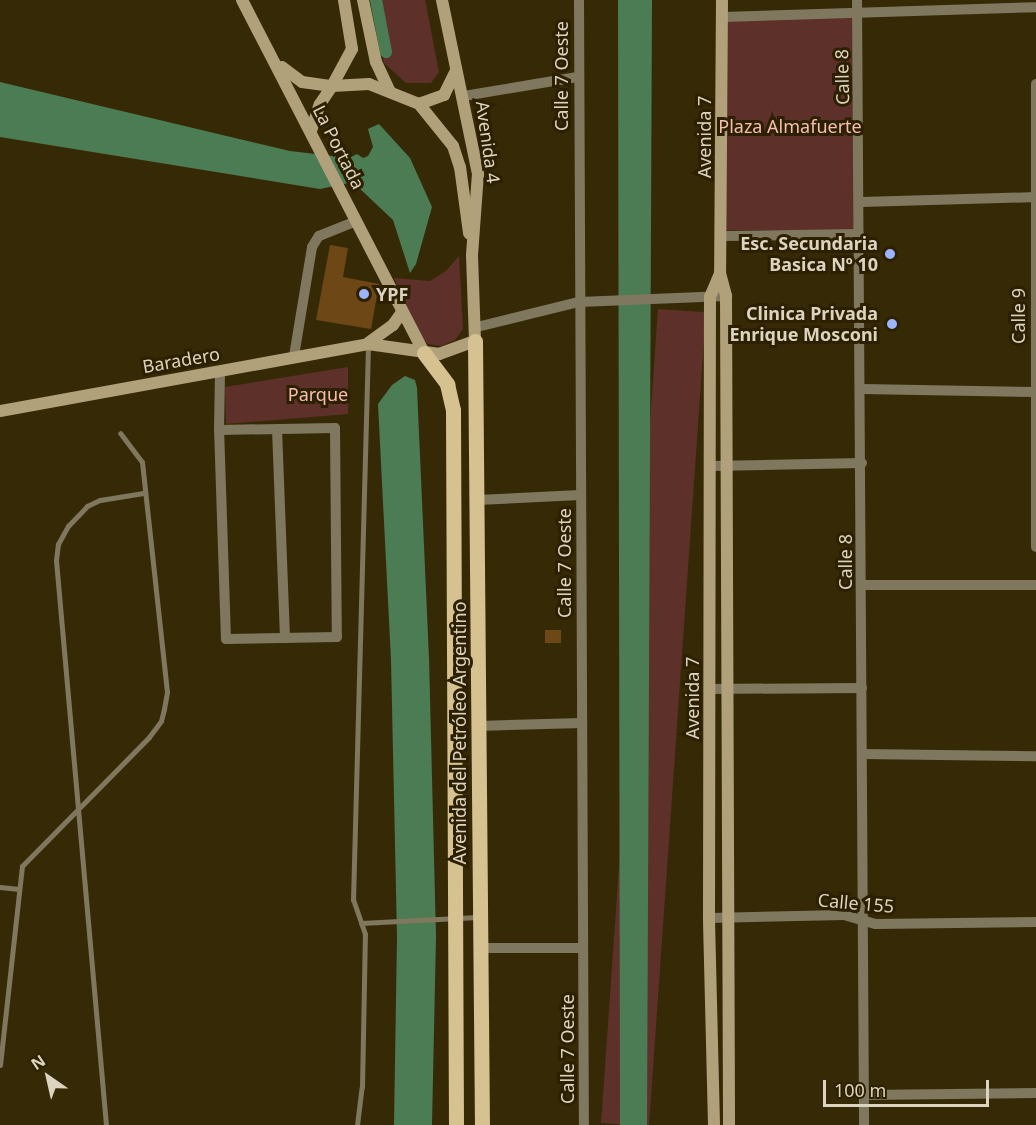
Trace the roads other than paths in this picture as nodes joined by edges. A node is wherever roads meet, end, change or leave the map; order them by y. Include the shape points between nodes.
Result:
1 (242, 0) edge
2 (344, 0) edge
3 (363, 0) edge
4 (442, 0) edge
5 (579, 0) edge
6 (722, 0) edge
7 (857, 0) edge
8 (1036, 7) edge
9 (857, 14) junction
10 (722, 16) junction
11 (270, 55) junction
12 (456, 71) junction
13 (577, 77) junction
14 (1036, 84) edge
15 (332, 87) junction
16 (390, 92) junction
17 (464, 96) junction
18 (419, 104) junction
19 (311, 131) junction
20 (1035, 197) edge
21 (861, 202) junction
22 (356, 222) junction
23 (859, 234) junction
24 (722, 236) junction
25 (472, 255) junction
26 (720, 273) junction
27 (726, 296) junction
28 (710, 297) junction
29 (579, 302) junction
30 (402, 312) junction
31 (476, 334) junction
32 (368, 344) junction
33 (424, 353) junction
34 (294, 356) junction
35 (220, 371) junction
36 (862, 389) junction
37 (1035, 392) edge
38 (0, 411) edge
39 (277, 429) junction
40 (219, 430) junction
41 (120, 433) dead end
42 (862, 463) junction
43 (727, 465) junction
44 (711, 466) junction
45 (143, 492) junction
46 (580, 495) junction
47 (477, 500) junction
48 (1036, 547) edge
49 (862, 585) junction
50 (1036, 585) edge
51 (285, 638) junction
52 (862, 688) junction
53 (710, 689) junction
54 (727, 690) junction
55 (582, 723) junction
56 (478, 726) junction
57 (862, 754) junction
58 (1036, 756) edge
59 (76, 813) junction
60 (0, 887) edge
61 (19, 889) junction
62 (727, 916) junction
63 (480, 917) junction
64 (709, 918) junction
65 (863, 919) junction
66 (448, 920) junction
67 (1036, 922) edge
68 (361, 923) junction
69 (480, 948) junction
70 (583, 948) junction
71 (0, 976) edge
72 (9, 977) junction
73 (0, 1065) edge
74 (1036, 1093) edge
75 (865, 1095) junction
76 (106, 1125) edge
77 (357, 1125) edge
78 (456, 1125) edge
79 (482, 1125) edge
80 (584, 1125) edge
81 (714, 1125) edge
82 (729, 1125) edge
83 (864, 1125) edge

1 - 11 main road, La Portada
2 - 15 main road via 352,49
3 - 16 main road via 376,62
4 - 12 main road, Avenida 4
5 - 13 street, Calle 7 Oeste
6 - 10 main road, Avenida 7
7 - 9 street, Calle 8
8 - 9 street
9 - 10 street
9 - 21 street, Calle 8
10 - 24 main road, Avenida 7
11 - 15 main road via 292,78
11 - 19 main road, La Portada
12 - 17 main road, Avenida 4
12 - 18 main road via 444,95
13 - 17 street
13 - 29 street, Calle 7 Oeste
14 - 20 street, Calle 9
15 - 16 main road via 355,82
15 - 19 main road via 320,104
16 - 18 main road
17 - 25 main road, Avenida 4 via 478,174
18 - 25 main road via 453,146 460,167
19 - 22 main road, La Portada
20 - 21 street
20 - 37 street, Calle 9
21 - 23 street, Calle 8
22 - 30 main road, La Portada
22 - 34 street via 319,236 312,247
23 - 24 street
23 - 36 street, Calle 8
24 - 26 main road, Avenida 7
25 - 31 main road, Avenida 4
26 - 27 main road, Avenida 7
26 - 28 main road, Avenida 7
27 - 28 street
27 - 43 main road, Avenida 7
28 - 29 street
28 - 44 main road, Avenida 7
29 - 31 street
29 - 46 street, Calle 7 Oeste
30 - 32 main road via 381,336
30 - 33 main road, La Portada
31 - 33 main road, Baradero via 450,352
31 - 47 main road, Avenida del Petróleo Argentino
32 - 33 main road, Baradero via 387,344
32 - 34 main road, Baradero
32 - 68 lane via 353,900
33 - 66 main road, Avenida del Petróleo Argentino via 447,384 453,410
34 - 35 main road, Baradero
35 - 38 main road, Baradero
35 - 40 street
36 - 37 street
36 - 42 street, Calle 8
37 - 48 street, Calle 9
39 - 40 street
39 - 51 street
39 - 51 street via 330,425 338,433 337,637
40 - 51 street via 226,639
41 - 45 lane via 142,462
42 - 43 street
42 - 49 street, Calle 8
43 - 44 street
43 - 54 main road, Avenida 7
44 - 53 main road, Avenida 7
45 - 59 lane via 167,692 164,709 161,721 148,737
45 - 59 lane via 87,506 58,544
46 - 47 street
46 - 55 street, Calle 7 Oeste
47 - 56 main road, Avenida del Petróleo Argentino
49 - 50 street
49 - 52 street, Calle 8
52 - 54 street
52 - 57 street, Calle 8
53 - 54 street
53 - 64 main road, Avenida 7
54 - 62 main road, Avenida 7
55 - 56 street
55 - 70 street, Calle 7 Oeste
56 - 63 main road, Avenida del Petróleo Argentino
57 - 58 street
57 - 65 street, Calle 8
59 - 61 lane via 22,866
59 - 76 lane
60 - 61 lane
61 - 72 lane
62 - 64 street, Calle 155
62 - 65 street, Calle 155 via 843,915
62 - 82 main road, Avenida 7
63 - 66 lane
63 - 69 main road, Avenida del Petróleo Argentino
64 - 81 main road, Avenida 7
65 - 67 street, Calle 155 via 876,924
65 - 75 street, Calle 8
66 - 68 lane
66 - 78 main road, Avenida del Petróleo Argentino
68 - 77 lane via 365,934 362,1087
69 - 70 street
69 - 79 main road, Avenida del Petróleo Argentino
70 - 80 street, Calle 7 Oeste
71 - 72 lane
72 - 73 lane
74 - 75 street
75 - 83 street, Calle 8

